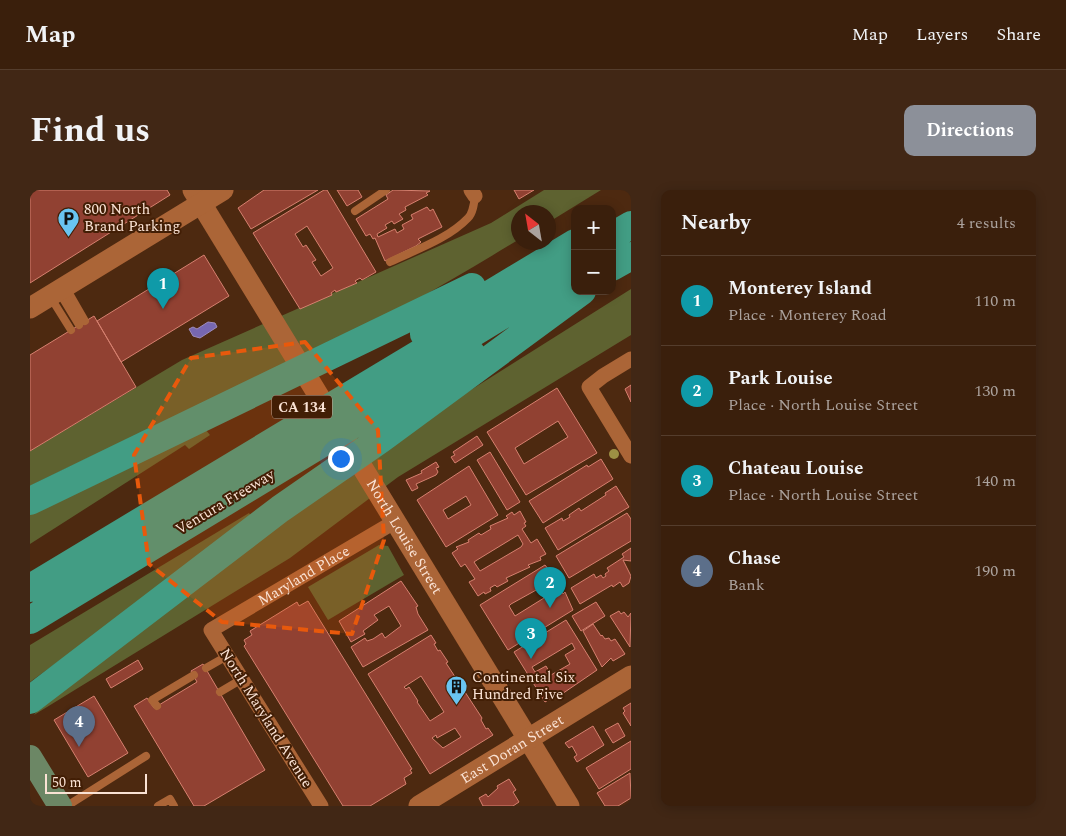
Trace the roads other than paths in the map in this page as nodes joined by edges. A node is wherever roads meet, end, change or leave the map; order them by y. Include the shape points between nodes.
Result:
1 (224, 190) edge
2 (386, 190) edge
3 (473, 193) edge
4 (197, 197) edge
5 (631, 210) edge
6 (355, 211) dead end
7 (616, 218) edge
8 (631, 224) edge
9 (616, 233) edge
10 (571, 239) edge
11 (571, 245) edge
12 (571, 261) edge
13 (390, 262) dead end
14 (571, 273) edge
15 (58, 291) junction
16 (571, 292) edge
17 (577, 295) edge
18 (30, 308) edge
19 (82, 323) dead end
20 (71, 330) dead end
21 (631, 359) edge
22 (631, 456) edge
23 (30, 501) edge
24 (396, 521) junction
25 (30, 571) edge
26 (30, 588) edge
27 (30, 601) edge
28 (30, 620) edge
29 (211, 630) joint
30 (227, 656) junction
31 (206, 668) dead end
32 (194, 676) dead end
33 (631, 676) edge
34 (242, 679) junction
35 (220, 692) dead end
36 (30, 700) edge
37 (156, 706) dead end
38 (528, 739) junction
39 (146, 756) dead end
40 (30, 758) edge
41 (60, 806) edge
42 (67, 806) edge
43 (158, 806) edge
44 (174, 806) edge
45 (321, 806) edge
46 (419, 806) edge
47 (569, 806) edge

1 - 4 street
2 - 6 lane
3 - 13 lane via 473,208 468,218 444,235
4 - 15 street
4 - 24 street, North Louise Street
5 - 7 highway
8 - 9 highway
10 - 23 highway
11 - 25 highway, CA 134
12 - 26 highway
14 - 27 highway
15 - 18 street
15 - 19 lane
15 - 20 lane
16 - 28 highway, Ventura Freeway / CA 134
17 - 36 highway via 280,509
21 - 22 street via 589,388
24 - 29 street, Maryland Place
24 - 38 street, North Louise Street
29 - 30 street, North Maryland Avenue
30 - 31 lane
30 - 34 street, North Maryland Avenue
32 - 37 lane via 152,700
33 - 38 street, East Doran Street
34 - 35 lane
34 - 45 street, North Maryland Avenue
38 - 46 street, East Doran Street
38 - 47 street, North Louise Street
39 - 42 lane
40 - 41 main road
43 - 44 lane via 170,799

